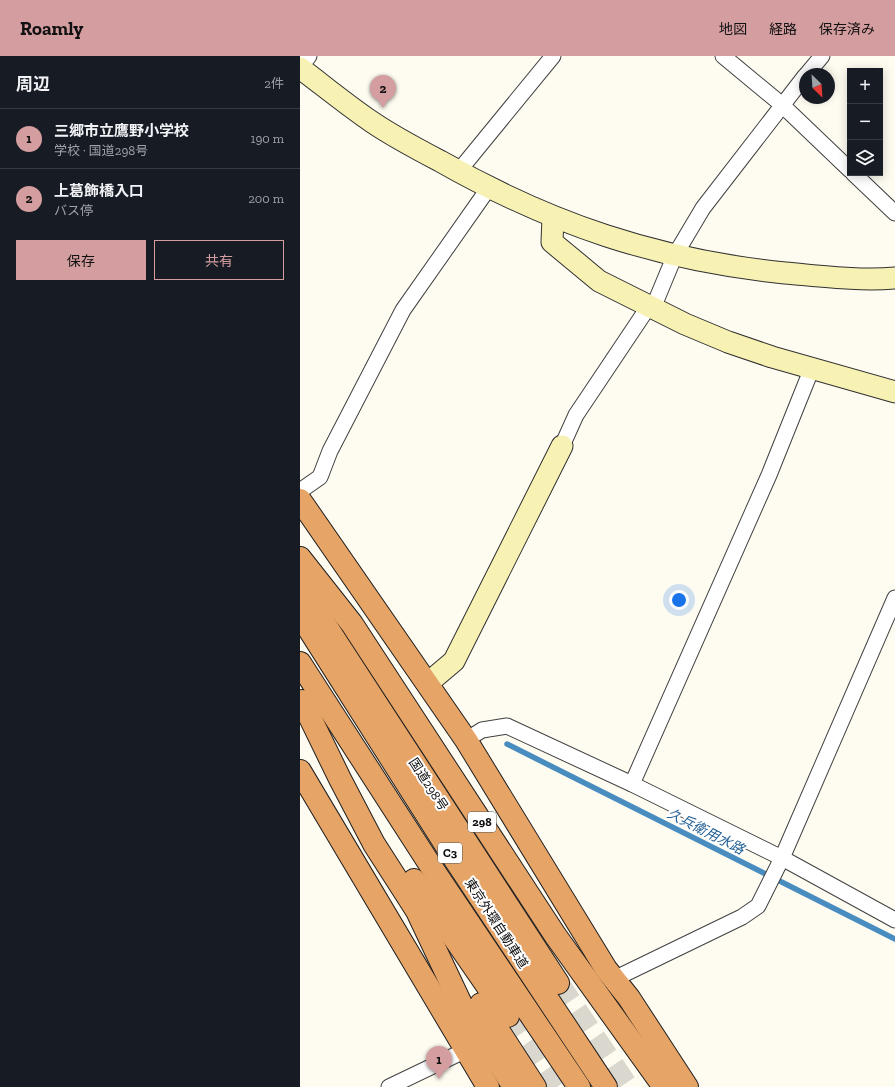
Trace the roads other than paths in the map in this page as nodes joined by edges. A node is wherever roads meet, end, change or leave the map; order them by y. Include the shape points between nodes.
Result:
1 (309, 56) edge
2 (553, 56) edge
3 (723, 56) edge
4 (822, 56) edge
5 (300, 68) edge
6 (812, 68) edge
7 (799, 83) edge
8 (782, 104) junction
9 (847, 167) edge
10 (458, 172) junction
11 (856, 176) edge
12 (488, 188) junction
13 (895, 213) edge
14 (553, 217) junction
15 (675, 255) junction
16 (895, 278) edge
17 (651, 307) junction
18 (812, 368) junction
19 (895, 392) edge
20 (562, 446) joint
21 (300, 491) edge
22 (300, 500) edge
23 (300, 558) edge
24 (300, 586) edge
25 (895, 598) edge
26 (300, 615) edge
27 (300, 663) edge
28 (428, 683) junction
29 (301, 699) edge
30 (466, 740) junction
31 (301, 774) edge
32 (632, 784) junction
33 (782, 858) junction
34 (417, 911) junction
35 (895, 920) edge
36 (555, 935) junction
37 (614, 979) junction
38 (558, 983) tunnel mouth
39 (506, 1026) junction
40 (464, 1051) junction
41 (389, 1087) edge
42 (488, 1087) edge
43 (514, 1087) edge
44 (535, 1087) edge
45 (579, 1087) edge
46 (606, 1087) edge
47 (646, 1087) edge
48 (664, 1087) edge
49 (687, 1087) edge

1 - 5 street
2 - 10 street
3 - 8 street
4 - 6 street
5 - 10 street via 372,122
7 - 8 street
8 - 9 street
8 - 15 street via 703,208
10 - 12 street
11 - 13 street
12 - 14 street
12 - 21 street via 403,310 330,450 320,477
14 - 15 street via 625,242
14 - 17 street via 552,242 600,281
15 - 16 street via 757,270 823,277
15 - 17 street
17 - 18 street via 728,342
17 - 20 street via 576,415
18 - 19 street
18 - 32 street via 769,474
20 - 28 street via 454,661
22 - 28 highway
23 - 36 highway, 298 via 352,624
24 - 38 highway, 国道298号 / 298
25 - 33 street
26 - 46 highway, 東京外環自動車道 / C3 via 456,860
27 - 45 highway, 東京外環自動車道 / C3 via 436,874
28 - 30 highway
29 - 34 highway via 374,844
29 - 39 highway
30 - 32 street via 482,730 507,726
30 - 37 highway via 573,917
31 - 40 highway
32 - 33 street
33 - 35 street
33 - 37 street via 758,906 742,917
34 - 39 highway
34 - 43 highway via 461,1004
36 - 47 highway via 602,1023
36 - 48 highway, 298
37 - 49 highway
39 - 44 highway
40 - 41 street
40 - 42 highway

